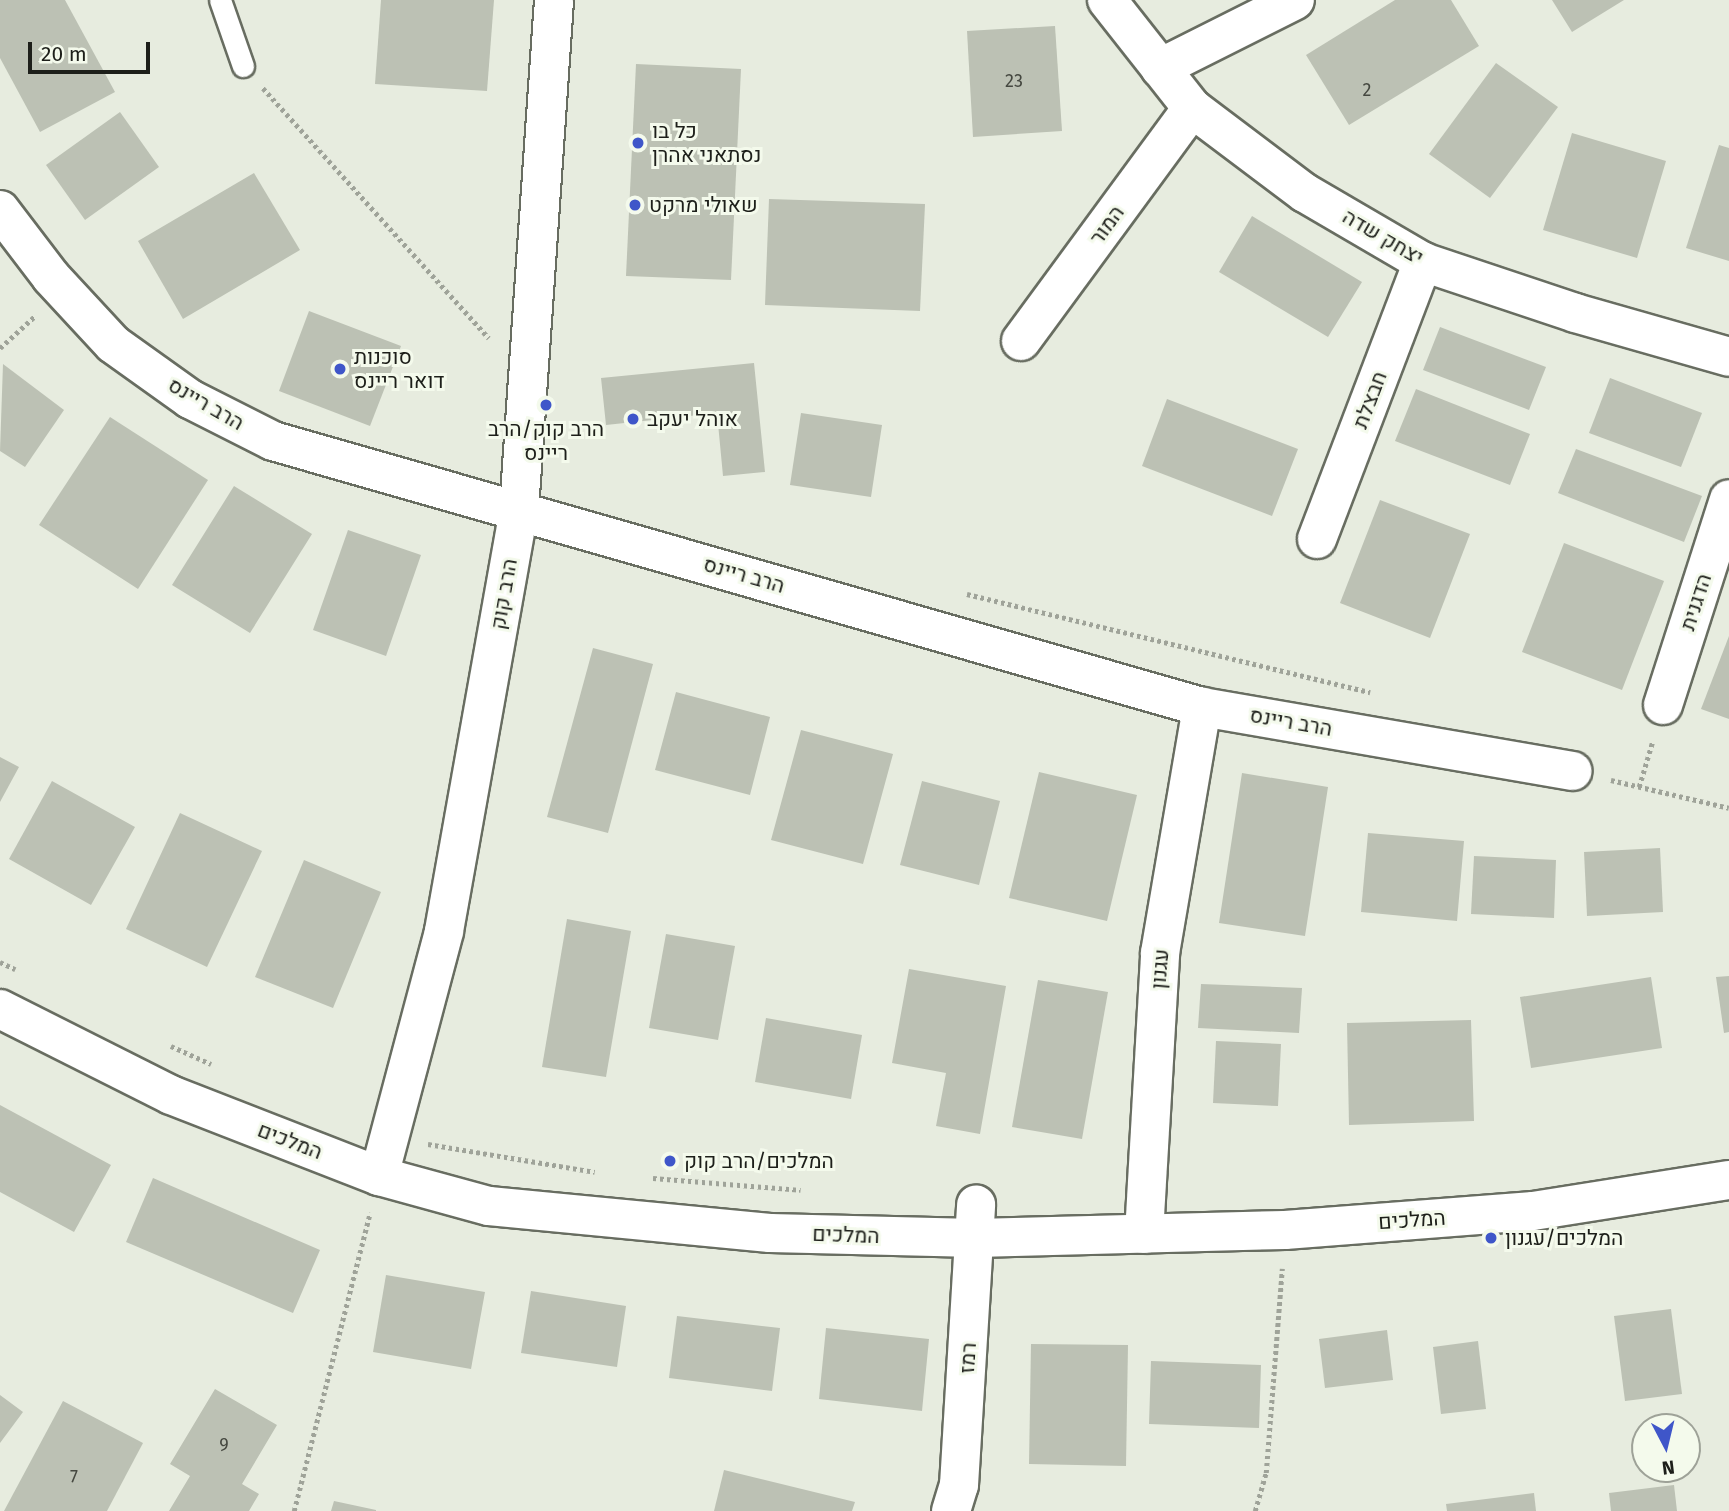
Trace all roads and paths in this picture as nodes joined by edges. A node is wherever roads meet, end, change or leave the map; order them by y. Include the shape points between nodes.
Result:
1 (220, 0) edge
2 (554, 0) edge
3 (1107, 0) edge
4 (1294, 0) edge
5 (243, 66) joint
6 (1160, 68) junction
7 (1192, 108) junction
8 (0, 210) edge
9 (1423, 262) junction
10 (1021, 341) dead end
11 (499, 348) dead end
12 (1729, 357) edge
13 (1729, 499) edge
14 (519, 510) junction
15 (1317, 539) dead end
16 (963, 593) dead end
17 (1381, 694) dead end
18 (1663, 705) dead end
19 (1202, 707) junction
20 (1573, 771) joint
21 (1729, 808) edge
22 (0, 962) edge
23 (25, 974) dead end
24 (0, 1009) edge
25 (160, 1041) dead end
26 (223, 1069) dead end
27 (388, 1138) junction
28 (600, 1173) dead end
29 (379, 1176) junction
30 (642, 1177) dead end
31 (1729, 1180) edge
32 (809, 1191) dead end
33 (976, 1221) junction
34 (1285, 1230) junction
35 (1144, 1234) junction
36 (294, 1511) edge
37 (951, 1511) edge
38 (1255, 1511) edge

1 - 5 lane
2 - 14 street, הרב קוק
3 - 6 street, יצחק שדה
4 - 6 street
5 - 11 path
6 - 7 street, יצחק שדה
7 - 9 street, יצחק שדה via 1305,193
7 - 10 street, המור
8 - 14 street, הרב ריינס via 51,277 113,344 190,399 273,441
9 - 12 street, יצחק שדה via 1575,313
9 - 15 street, חבצלת
13 - 18 street, הדגנית
14 - 19 street, הרב ריינס
14 - 27 street, הרב קוק via 444,931
16 - 17 path
19 - 20 street, הרב ריינס
19 - 35 street, עגנון via 1160,953
20 - 21 path
22 - 23 path
24 - 29 street, המלכים via 171,1095
25 - 26 path
27 - 28 path
27 - 29 street, הרב קוק
29 - 33 street, המלכים via 489,1206 770,1233
29 - 36 path
30 - 32 path
31 - 34 street, המלכים via 1533,1211
33 - 35 street, המלכים
33 - 37 street, רמז via 959,1485
34 - 35 street, המלכים
34 - 38 path via 1266,1473

